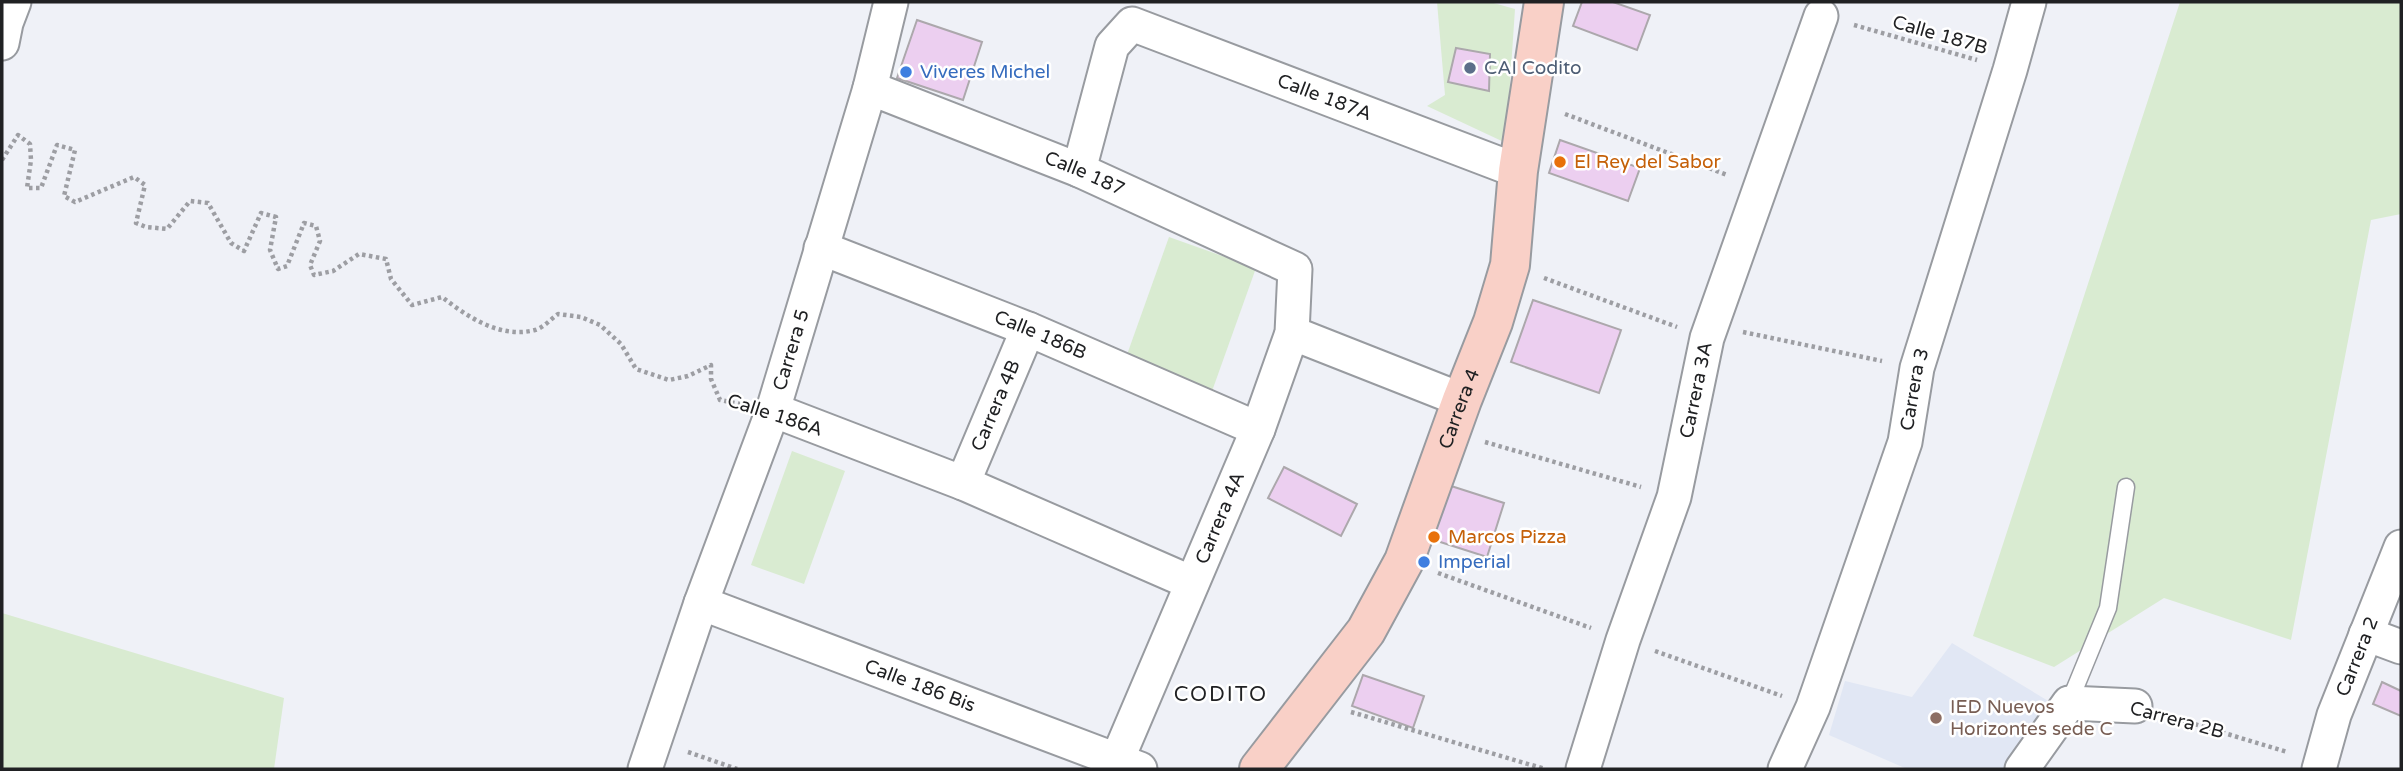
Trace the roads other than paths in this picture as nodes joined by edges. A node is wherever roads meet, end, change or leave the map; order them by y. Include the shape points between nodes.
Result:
1 (14, 2) edge
2 (891, 2) edge
3 (1544, 2) edge
4 (2029, 2) edge
5 (1821, 16) road end
6 (2, 43) edge
7 (870, 88) junction
8 (1079, 170) junction
9 (1518, 171) junction
10 (821, 248) junction
11 (1294, 269) joint
12 (1028, 329) junction
13 (1292, 333) junction
14 (773, 410) junction
15 (1456, 416) junction
16 (1258, 429) junction
17 (963, 483) junction
18 (2126, 487) dead end
19 (2401, 547) edge
20 (1192, 583) junction
21 (701, 603) junction
22 (2366, 634) junction
23 (2401, 647) edge
24 (2068, 703) junction
25 (2135, 706) road end
26 (650, 755) edge
27 (1129, 765) edge
28 (2327, 767) edge
29 (1259, 769) edge
30 (1583, 769) edge
31 (1785, 769) edge
32 (2022, 769) edge

1 - 6 street
2 - 7 street, Carrera 5
3 - 9 street, Carrera 4
4 - 31 street, Carrera 3 via 1917,368 1905,442 1813,707
5 - 30 street, Carrera 3A via 1709,332 1674,497
7 - 8 street, Calle 187
7 - 10 street, Carrera 5
8 - 9 street, Calle 187A via 1112,46 1132,24
8 - 11 street, Calle 187
9 - 15 street, Carrera 4 via 1510,265
10 - 12 street, Calle 186B
10 - 14 street, Carrera 5
11 - 13 street, Carrera 4A
12 - 16 street, Calle 186B
12 - 17 street, Carrera 4B
13 - 15 street
13 - 16 street, Carrera 4A
14 - 17 street, Calle 186A
14 - 21 street, Carrera 5
15 - 29 street, Carrera 4 via 1404,561 1366,631
16 - 20 street, Carrera 4A
17 - 20 street, Calle 186A
18 - 24 lane via 2108,608
19 - 22 street, Carrera 2
20 - 27 street, Carrera 4A
21 - 26 street, Carrera 5
21 - 27 street, Calle 186 Bis
22 - 23 street
22 - 28 street, Carrera 2 via 2334,715
24 - 25 street, Carrera 2B
24 - 32 street

